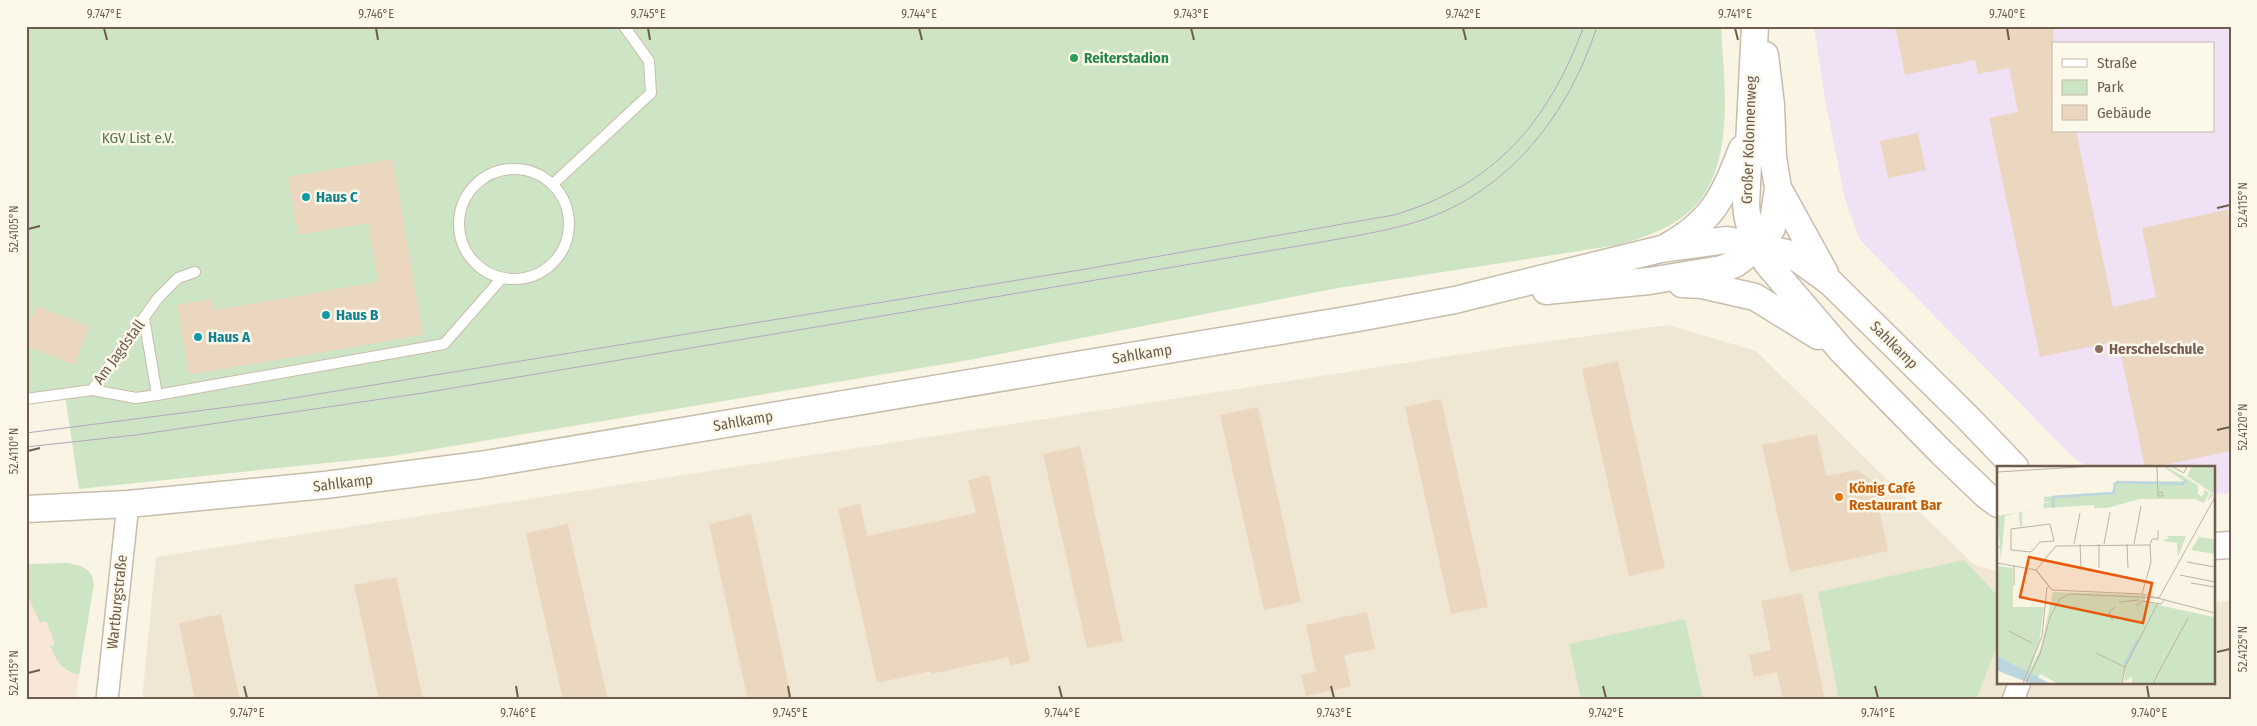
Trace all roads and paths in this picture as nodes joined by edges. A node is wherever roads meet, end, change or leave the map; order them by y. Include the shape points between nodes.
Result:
1 (624, 26) edge
2 (1755, 26) edge
3 (1761, 26) edge
4 (1750, 128) junction
5 (553, 184) junction
6 (1778, 188) junction
7 (1758, 247) junction
8 (1661, 249) junction
9 (195, 272) dead end
10 (502, 278) junction
11 (1649, 281) junction
12 (1830, 282) junction
13 (1455, 300) junction
14 (144, 318) junction
15 (1842, 351) junction
16 (92, 390) junction
17 (157, 395) junction
18 (26, 399) edge
19 (2014, 466) edge
20 (1997, 503) edge
21 (128, 504) junction
22 (26, 509) edge
23 (2231, 545) edge
24 (2214, 546) edge
25 (2019, 684) edge
26 (107, 700) edge
27 (2013, 700) edge

1 - 5 lane via 649,61 651,92
2 - 4 street, Großer Kolonnenweg
3 - 6 street, Großer Kolonnenweg
4 - 7 street, Großer Kolonnenweg via 1746,215
4 - 8 street, Sahlkamp via 1725,191 1713,210 1689,234
5 - 10 lane via 564,198 569,215 569,233 563,250 552,264 537,274 520,279
5 - 10 lane via 538,173 519,168 500,169 483,177 469,190 460,207 458,226 462,245 485,272
6 - 7 street, Großer Kolonnenweg via 1772,228
6 - 12 street, Großer Kolonnenweg
7 - 8 street, Sahlkamp via 1727,240
7 - 11 street, Sahlkamp via 1722,269
7 - 12 street, Sahlkamp via 1791,254
7 - 15 street, Sahlkamp via 1767,263
8 - 13 street, Sahlkamp
9 - 14 lane, Am Jagdstall via 178,278
10 - 17 lane via 444,344
11 - 13 street, Sahlkamp
11 - 15 street, Sahlkamp via 1702,285 1755,297
12 - 19 street, Sahlkamp
13 - 21 street, Sahlkamp via 480,465 325,485
14 - 16 lane, Am Jagdstall
14 - 17 lane
15 - 20 street, Sahlkamp via 1941,452
16 - 17 lane via 136,398
16 - 18 lane, Am Jagdstall
21 - 22 street, Sahlkamp
21 - 26 street, Wartburgstraße
23 - 24 street
25 - 27 street

